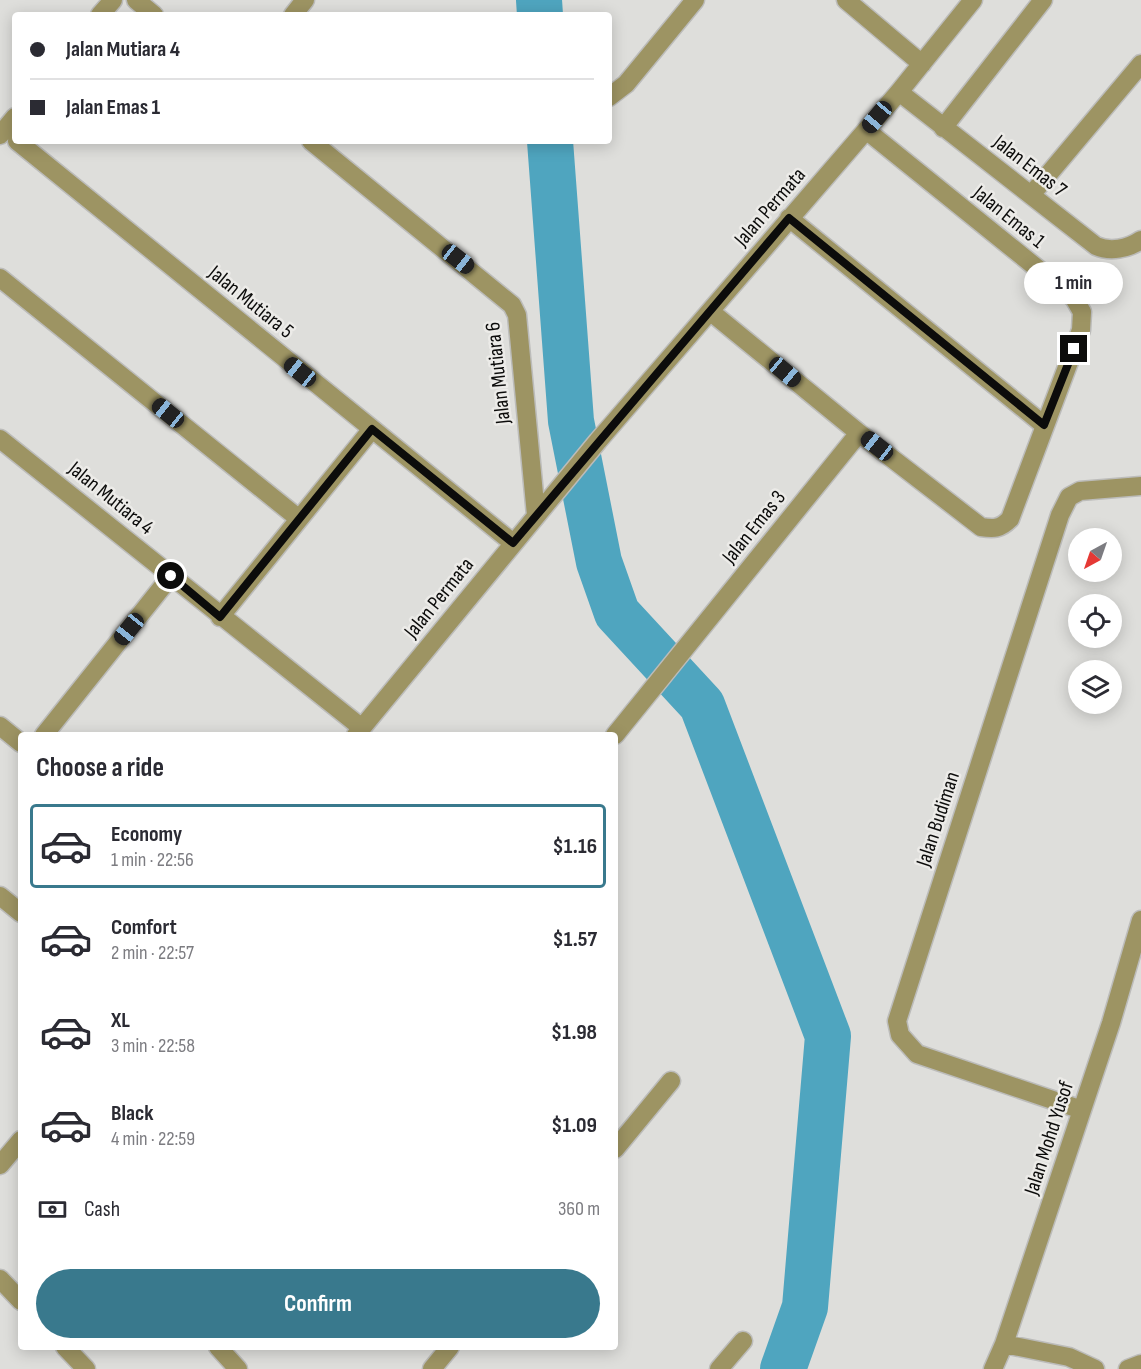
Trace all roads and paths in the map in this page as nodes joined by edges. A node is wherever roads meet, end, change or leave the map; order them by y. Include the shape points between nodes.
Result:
1 (113, 0) edge
2 (136, 0) edge
3 (305, 0) edge
4 (695, 0) edge
5 (846, 0) edge
6 (973, 0) edge
7 (1043, 0) edge
8 (103, 12) edge
9 (150, 12) edge
10 (295, 12) edge
11 (921, 63) junction
12 (1141, 64) edge
13 (899, 92) junction
14 (612, 95) edge
15 (944, 128) junction
16 (866, 130) junction
17 (23, 144) edge
18 (315, 144) edge
19 (1031, 195) junction
20 (789, 218) junction
21 (1141, 240) edge
22 (0, 278) edge
23 (711, 312) junction
24 (1044, 425) junction
25 (372, 429) junction
26 (859, 433) junction
27 (3, 447) edge
28 (1141, 486) edge
29 (536, 515) junction
30 (298, 518) junction
31 (513, 543) junction
32 (171, 576) junction
33 (220, 617) junction
34 (0, 726) edge
35 (359, 731) edge
36 (46, 732) edge
37 (617, 732) edge
38 (18, 741) edge
39 (0, 896) edge
40 (18, 911) edge
41 (1141, 920) edge
42 (671, 1081) dead end
43 (1082, 1110) junction
44 (18, 1144) edge
45 (618, 1145) edge
46 (0, 1165) edge
47 (0, 1279) edge
48 (18, 1298) edge
49 (742, 1341) dead end
50 (1004, 1344) junction
51 (68, 1350) edge
52 (221, 1350) edge
53 (448, 1350) edge
54 (1141, 1364) edge
55 (86, 1369) edge
56 (238, 1369) edge
57 (432, 1369) edge
58 (719, 1369) edge
59 (993, 1369) edge
60 (1095, 1369) edge
61 (1128, 1369) edge

1 - 8 street
2 - 9 street
3 - 10 street
4 - 14 street via 626,84
5 - 11 street
6 - 11 street, Jalan Permata
7 - 15 street
11 - 13 street, Jalan Permata
12 - 19 street
13 - 15 street, Jalan Emas 7
13 - 16 street, Jalan Permata
15 - 19 street, Jalan Emas 7
16 - 20 street, Jalan Permata
16 - 24 street, Jalan Emas 1 via 1074,298 1083,312 1081,330
17 - 25 street, Jalan Mutiara 5
18 - 29 street, Jalan Mutiara 6 via 512,305 517,315
19 - 21 street, Jalan Emas 7 via 1106,250 1132,246
20 - 23 street, Jalan Permata
20 - 24 street
22 - 30 street
23 - 26 street
23 - 29 street, Jalan Permata
24 - 26 street via 1010,519 995,529 981,527
25 - 30 street
25 - 31 street, Jalan Mutiara 5
26 - 37 street, Jalan Emas 3
27 - 32 street, Jalan Mutiara 4
28 - 43 street, Jalan Budiman via 1080,491 1070,497 1060,515 897,1021 900,1035 916,1054
29 - 31 street, Jalan Permata
30 - 33 street
31 - 35 street, Jalan Permata
32 - 33 street, Jalan Mutiara 4
32 - 36 street
33 - 35 street, Jalan Mutiara 4
34 - 38 street
39 - 40 street
41 - 43 street, Jalan Mohd Yusof
42 - 45 street
43 - 50 street, Jalan Mohd Yusof
44 - 46 street
47 - 48 street
49 - 58 street
50 - 59 street, Jalan Mohd Yusof
50 - 60 street via 1069,1357
51 - 55 street
52 - 56 street
53 - 57 street
54 - 61 street

